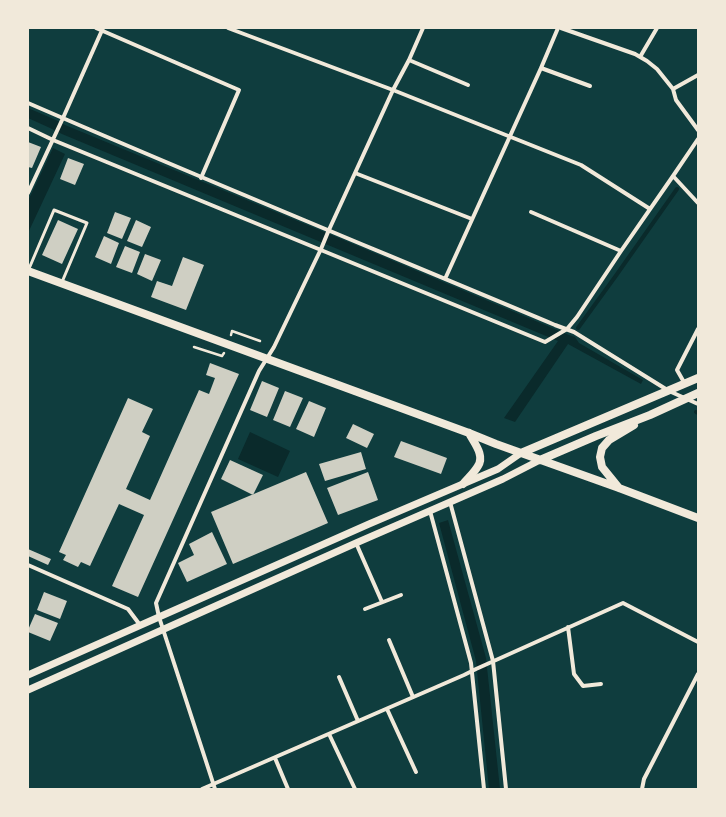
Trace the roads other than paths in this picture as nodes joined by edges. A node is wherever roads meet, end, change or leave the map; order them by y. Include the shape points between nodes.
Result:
1 (96, 28) edge
2 (228, 28) edge
3 (423, 28) edge
4 (558, 28) edge
5 (561, 28) edge
6 (657, 28) edge
7 (102, 29) edge
8 (640, 57) junction
9 (409, 60) junction
10 (541, 68) junction
11 (698, 75) edge
12 (468, 85) dead end
13 (590, 86) dead end
14 (673, 89) junction
15 (393, 90) junction
16 (28, 103) edge
17 (62, 120) junction
18 (28, 128) edge
19 (698, 130) edge
20 (510, 136) junction
21 (54, 137) junction
22 (698, 139) edge
23 (355, 173) junction
24 (673, 176) junction
25 (201, 178) junction
26 (28, 193) edge
27 (698, 203) edge
28 (650, 209) junction
29 (532, 212) dead end
30 (472, 219) junction
31 (328, 231) junction
32 (321, 249) junction
33 (621, 251) junction
34 (28, 271) edge
35 (445, 279) junction
36 (61, 283) junction
37 (567, 329) junction
38 (698, 329) edge
39 (266, 359) junction
40 (698, 378) edge
41 (685, 384) junction
42 (669, 391) junction
43 (698, 393) edge
44 (686, 398) junction
45 (698, 404) edge
46 (650, 414) junction
47 (469, 433) junction
48 (521, 453) junction
49 (540, 460) junction
50 (463, 484) junction
51 (619, 488) junction
52 (450, 502) junction
53 (430, 511) junction
54 (698, 518) edge
55 (356, 543) junction
56 (28, 565) edge
57 (400, 594) dead end
58 (382, 602) junction
59 (366, 609) dead end
60 (159, 617) junction
61 (140, 625) junction
62 (568, 627) junction
63 (164, 630) junction
64 (389, 640) dead end
65 (698, 642) edge
66 (493, 661) junction
67 (474, 670) junction
68 (698, 674) edge
69 (28, 675) edge
70 (339, 677) dead end
71 (601, 684) dead end
72 (28, 690) edge
73 (413, 697) junction
74 (387, 708) junction
75 (358, 721) junction
76 (329, 734) junction
77 (274, 758) junction
78 (416, 772) dead end
79 (213, 784) junction
80 (202, 789) edge
81 (215, 789) edge
82 (288, 789) edge
83 (355, 789) edge
84 (484, 789) edge
85 (506, 789) edge
86 (642, 789) edge

1 - 7 street
2 - 15 street
3 - 9 street
4 - 10 street
5 - 8 street
6 - 8 street
7 - 17 street
7 - 25 street via 239,90
8 - 14 street via 657,69
9 - 12 street
9 - 15 street
10 - 13 street
10 - 20 street
11 - 14 street
14 - 19 street via 676,100
15 - 20 street
15 - 23 street
16 - 17 street
17 - 21 street
17 - 25 street
18 - 21 street
20 - 28 street via 581,165
20 - 30 street
21 - 26 street
21 - 32 street
22 - 24 street
23 - 30 street
23 - 31 street
24 - 27 street
24 - 28 street
25 - 31 street
28 - 33 street
29 - 33 street
30 - 35 street
31 - 32 street
31 - 35 street
32 - 37 street via 545,342
32 - 39 street
33 - 37 street
34 - 36 main road
34 - 36 lane via 54,210 87,223
35 - 37 street
36 - 39 main road
37 - 42 street
38 - 41 street via 678,370
39 - 47 main road
39 - 60 street via 156,603
40 - 41 main road
41 - 42 main road
42 - 44 street
42 - 48 main road
43 - 44 main road
44 - 45 street
44 - 46 main road
46 - 49 main road
46 - 51 main road via 609,440 602,448 602,467
47 - 48 main road
47 - 50 main road via 478,449 480,459 479,465
48 - 49 main road
48 - 50 street via 498,469
49 - 51 main road
49 - 52 street
50 - 60 street
51 - 54 main road
52 - 53 street
52 - 66 street
53 - 55 street
53 - 67 street
55 - 58 street
55 - 63 street
56 - 61 street via 128,609
57 - 58 street
58 - 59 street
60 - 61 street
60 - 63 street
61 - 69 street
62 - 65 street via 623,603
62 - 66 street
62 - 71 street via 574,674 582,686
63 - 72 street
63 - 79 street
64 - 73 street
66 - 67 street
66 - 85 street
67 - 73 street
67 - 84 street
68 - 86 street via 644,779
70 - 75 street
73 - 74 street
74 - 75 street
74 - 78 street
75 - 76 street
76 - 77 street
76 - 83 street
77 - 79 street
77 - 82 street
79 - 80 street
79 - 81 street

